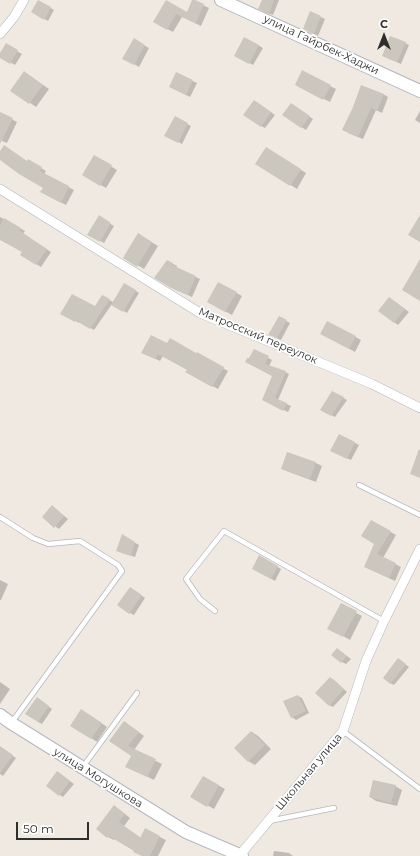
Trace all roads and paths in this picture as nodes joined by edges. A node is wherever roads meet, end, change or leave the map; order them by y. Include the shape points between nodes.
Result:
1 (24, 0) edge
2 (221, 0) edge
3 (0, 34) edge
4 (420, 91) edge
5 (0, 189) edge
6 (420, 408) edge
7 (359, 485) dead end
8 (420, 515) edge
9 (0, 517) edge
10 (420, 549) edge
11 (215, 611) dead end
12 (384, 621) junction
13 (137, 693) dead end
14 (0, 716) edge
15 (11, 723) junction
16 (343, 731) junction
17 (82, 768) junction
18 (420, 789) edge
19 (334, 808) dead end
20 (268, 822) junction
21 (241, 855) edge

1 - 3 street
2 - 4 street, улица Гайрбек-Хаджи
5 - 6 street, Матросский переулок via 200,313 372,384
7 - 8 lane
9 - 15 lane via 33,538 48,544 80,541 122,571
10 - 12 street, Школьная улица
11 - 12 lane via 200,598 186,579 224,531
12 - 16 street, Школьная улица via 366,661
13 - 17 lane
14 - 15 street, улица Могушкова
15 - 17 street, улица Могушкова
16 - 18 lane
16 - 20 street, Школьная улица
17 - 21 street, улица Могушкова via 186,832
19 - 20 lane
20 - 21 street, Школьная улица

